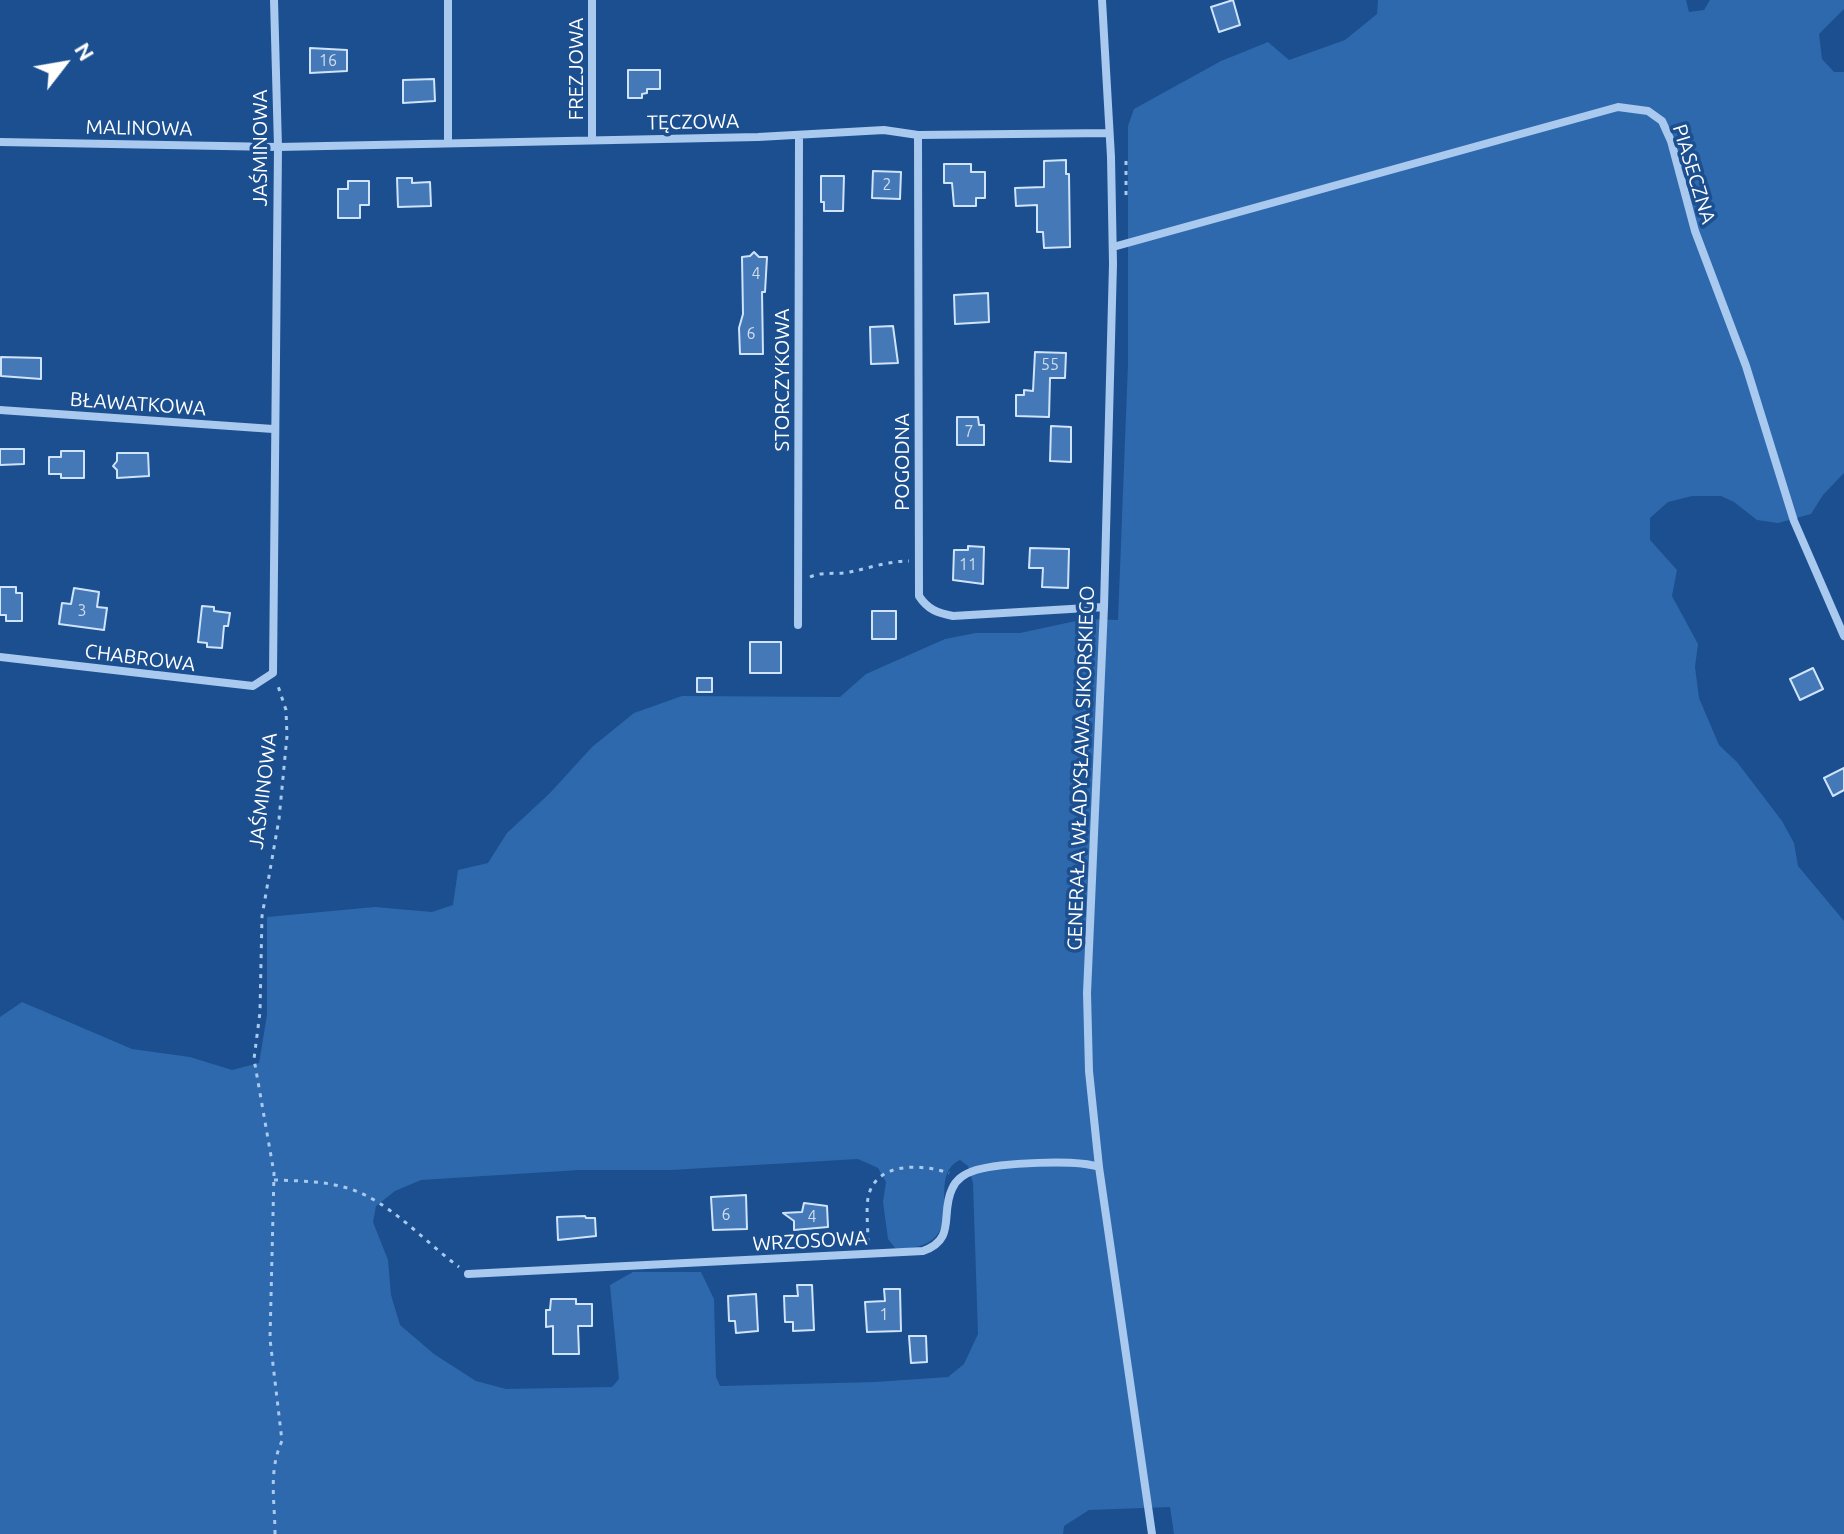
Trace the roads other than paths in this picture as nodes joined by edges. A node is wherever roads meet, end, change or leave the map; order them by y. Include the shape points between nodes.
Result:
1 (274, 0) edge
2 (448, 0) edge
3 (592, 0) edge
4 (1102, 0) edge
5 (1109, 133) junction
6 (799, 135) junction
7 (918, 135) junction
8 (592, 139) junction
9 (0, 142) edge
10 (448, 143) junction
11 (278, 147) junction
12 (1113, 247) junction
13 (0, 410) edge
14 (273, 429) junction
15 (1104, 607) junction
16 (798, 625) dead end
17 (1844, 636) edge
18 (0, 657) edge
19 (273, 673) joint
20 (1099, 1167) junction
21 (468, 1274) road end
22 (1152, 1534) edge

1 - 11 street, JAŚMINOWA
2 - 10 street
3 - 8 street, FREZJOWA
4 - 5 street, GENERAŁA WŁADYSŁAWA SIKORSKIEGO
5 - 7 street, TĘCZOWA
5 - 12 street, GENERAŁA WŁADYSŁAWA SIKORSKIEGO
6 - 7 street, TĘCZOWA via 884,130
6 - 8 street, TĘCZOWA
6 - 16 street, STORCZYKOWA
7 - 15 street, POGODNA via 919,596 936,612 953,616
8 - 10 street, TĘCZOWA
9 - 11 street, MALINOWA
10 - 11 street, TĘCZOWA
11 - 14 street, JAŚMINOWA
12 - 15 street, GENERAŁA WŁADYSŁAWA SIKORSKIEGO
12 - 17 street, PIASECZNA via 1618,107 1648,111 1662,121 1671,141 1695,231 1746,366 1794,521
13 - 14 street, BŁAWATKOWA
14 - 19 street, JAŚMINOWA
15 - 20 street, GENERAŁA WŁADYSŁAWA SIKORSKIEGO via 1087,993
18 - 19 street, CHABROWA via 253,686
20 - 21 street, WRZOSOWA via 1055,1162 976,1170 961,1177 951,1190 944,1235 923,1251
20 - 22 street, GENERAŁA WŁADYSŁAWA SIKORSKIEGO

